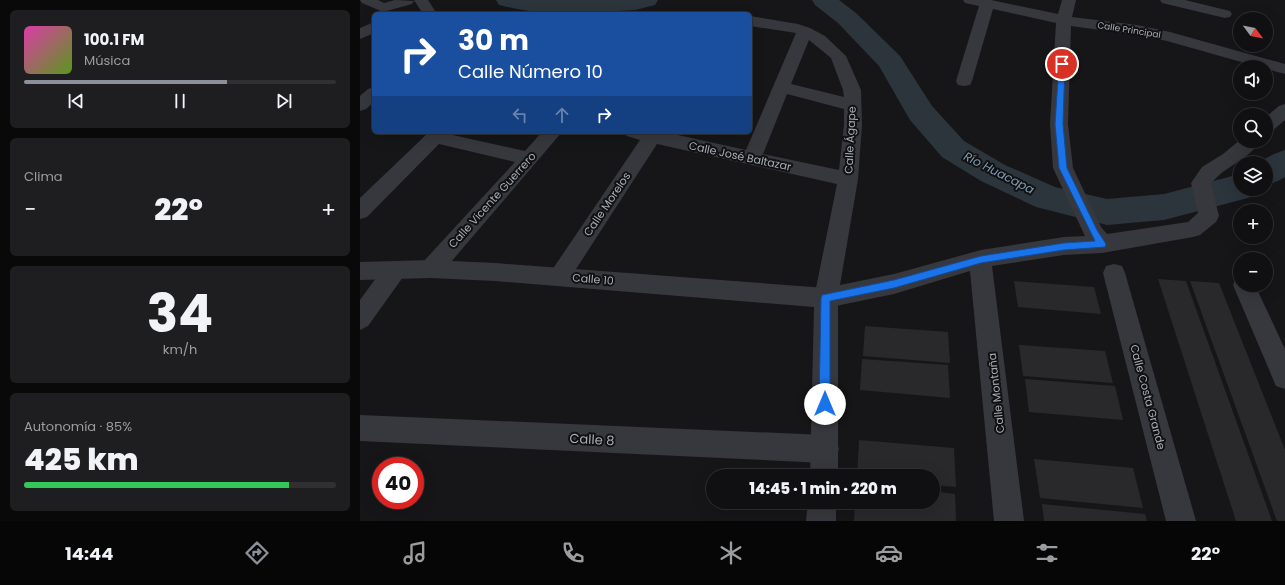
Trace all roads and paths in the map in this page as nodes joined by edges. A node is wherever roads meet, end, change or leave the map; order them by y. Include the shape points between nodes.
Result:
1 (367, 0) edge
2 (970, 0) edge
3 (1069, 0) edge
4 (1167, 0) edge
5 (410, 4) edge
6 (987, 4) junction
7 (381, 11) edge
8 (426, 12) edge
9 (1225, 14) dead end
10 (1064, 20) junction
11 (752, 21) edge
12 (805, 31) junction
13 (1285, 69) edge
14 (964, 81) dead end
15 (782, 87) junction
16 (372, 95) edge
17 (360, 104) edge
18 (852, 105) junction
19 (1285, 110) edge
20 (1273, 121) edge
21 (551, 134) edge
22 (645, 134) edge
23 (650, 134) edge
24 (437, 135) edge
25 (1243, 148) edge
26 (752, 158) junction
27 (529, 159) junction
28 (848, 179) junction
29 (360, 211) edge
30 (1097, 238) junction
31 (982, 266) dead end
32 (431, 269) junction
33 (395, 270) junction
34 (360, 271) edge
35 (1114, 273) dead end
36 (559, 276) junction
37 (1247, 292) edge
38 (826, 298) junction
39 (360, 319) edge
40 (1285, 377) edge
41 (360, 428) edge
42 (825, 449) junction
43 (824, 469) edge
44 (822, 509) edge
45 (821, 521) edge
46 (1009, 521) edge
47 (1181, 521) edge

1 - 7 street
2 - 6 street, Calle Principal
3 - 10 street
4 - 9 street
5 - 7 street
5 - 8 street
6 - 10 street, Calle Principal
6 - 14 street
10 - 13 street, Calle Principal via 1170,37
10 - 30 street via 1059,124 1063,168
11 - 12 street, Calle Ágape
12 - 15 street
12 - 18 street, Calle Ágape via 819,39 838,56 852,90
15 - 18 street
15 - 26 street
16 - 17 street
18 - 28 street, Calle Ágape via 853,125
19 - 20 street
21 - 27 street, Calle Vicente Guerrero
22 - 36 street, Calle Morelos
23 - 26 street, Calle José Baltazar
24 - 27 street
24 - 29 street
25 - 30 street, Calle 10 via 1209,172 1201,183 1209,216 1193,229
26 - 28 street, Calle José Baltazar
27 - 32 street, Calle Vicente Guerrero
28 - 38 street, Calle Ágape
30 - 38 street, Calle 10 via 981,260 894,284
31 - 46 street, Calle Montaña
32 - 33 street, Calle 10
32 - 36 street, Calle 10
33 - 34 street, Calle 10
33 - 39 street
35 - 47 street, Calle Costa Grande
36 - 38 street, Calle 10
37 - 40 street
38 - 42 street, Calle Ágape
41 - 42 street, Calle 8
42 - 43 street, Calle Ágape
44 - 45 street

